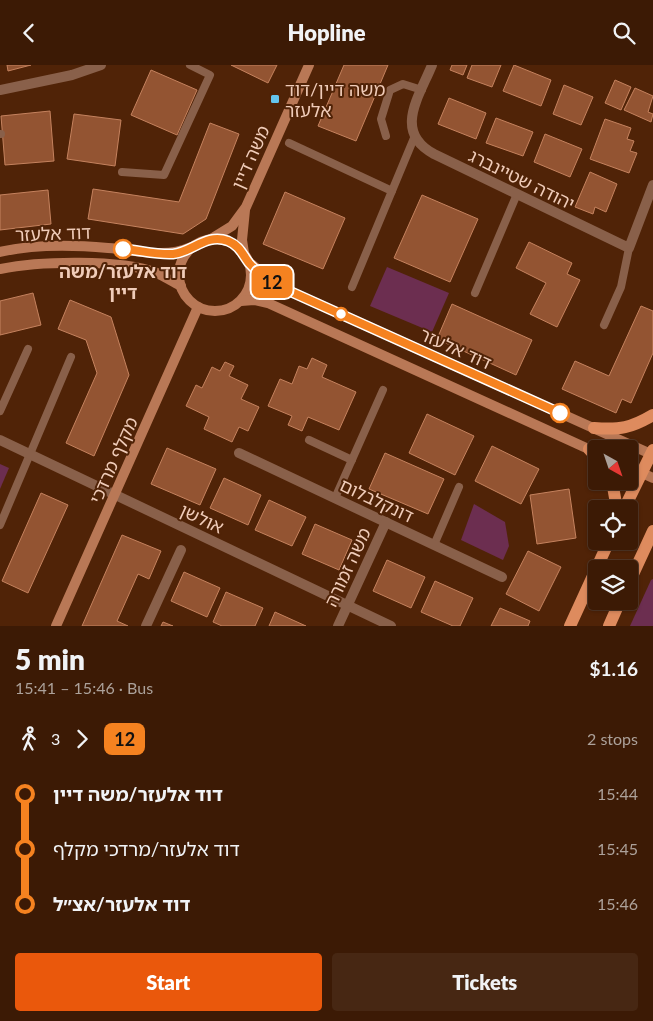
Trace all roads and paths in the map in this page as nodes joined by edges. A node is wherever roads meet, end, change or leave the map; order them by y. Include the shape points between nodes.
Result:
1 (102, 65) edge
2 (190, 65) edge
3 (309, 65) edge
4 (432, 65) edge
5 (0, 90) edge
6 (422, 90) junction
7 (386, 136) dead end
8 (414, 138) junction
9 (289, 143) dead end
10 (122, 172) dead end
11 (653, 185) edge
12 (392, 191) junction
13 (516, 194) junction
14 (246, 207) junction
15 (206, 240) junction
16 (194, 246) junction
17 (629, 248) junction
18 (0, 252) edge
19 (244, 253) junction
20 (250, 263) junction
21 (0, 269) edge
22 (181, 286) junction
23 (352, 287) dead end
24 (475, 293) dead end
25 (241, 301) junction
26 (198, 307) junction
27 (604, 325) dead end
28 (28, 349) dead end
29 (72, 357) dead end
30 (383, 390) dead end
31 (0, 411) edge
32 (653, 415) edge
33 (594, 429) junction
34 (0, 440) edge
35 (309, 440) dead end
36 (588, 450) edge
37 (239, 453) dead end
38 (652, 453) edge
39 (30, 455) junction
40 (352, 460) junction
41 (648, 475) edge
42 (459, 487) dead end
43 (116, 495) junction
44 (335, 498) junction
45 (630, 500) edge
46 (386, 522) junction
47 (0, 525) edge
48 (653, 531) edge
49 (434, 545) junction
50 (648, 547) edge
51 (181, 550) dead end
52 (605, 550) edge
53 (638, 566) edge
54 (502, 577) dead end
55 (347, 605) junction
56 (616, 610) edge
57 (56, 626) edge
58 (146, 626) edge
59 (338, 626) edge
60 (390, 626) edge
61 (570, 626) edge
62 (609, 626) edge

1 - 5 street via 72,75
2 - 10 lane via 210,75 164,175
3 - 14 street, משה דיין
4 - 6 street
6 - 7 lane via 403,84 390,90 381,119
6 - 8 street via 410,124
8 - 12 lane
8 - 13 street, יהודה שטיינברג via 422,147
9 - 12 lane
11 - 17 street
12 - 23 lane
13 - 17 street, יהודה שטיינברג
13 - 24 lane
14 - 15 street, משה דיין via 232,226
14 - 19 street, משה דיין via 242,240
15 - 16 street
15 - 19 street via 227,241
16 - 18 street, דוד אלעזר via 175,254 80,246
16 - 22 street via 181,264
17 - 27 lane via 621,287
19 - 20 street
20 - 25 street via 251,283
20 - 33 street, דוד אלעזר via 287,290
21 - 22 street, דוד אלעזר via 79,263 136,267
22 - 26 street via 190,302
25 - 26 street via 221,311
25 - 36 street, דוד אלעזר via 268,303
26 - 43 street, מקלף מרדכי
28 - 31 lane
29 - 39 lane
30 - 40 lane
32 - 33 main road via 634,426 616,430
33 - 38 street, דוד אלעזר
34 - 39 street, אולשן
35 - 40 lane
37 - 44 street, דונקלבלום
38 - 41 main road
39 - 43 street, אולשן
39 - 47 lane
40 - 44 lane
41 - 45 main road
42 - 49 lane
43 - 55 street, אולשן
43 - 57 street, מקלף מרדכי
44 - 46 street, דונקלבלום
46 - 49 street, דונקלבלום
46 - 55 street, משה זמורה
48 - 50 main road
49 - 54 street, דונקלבלום
50 - 53 main road
51 - 58 street
52 - 61 main road
55 - 59 street, משה זמורה
55 - 60 street, אולשן
56 - 62 main road

